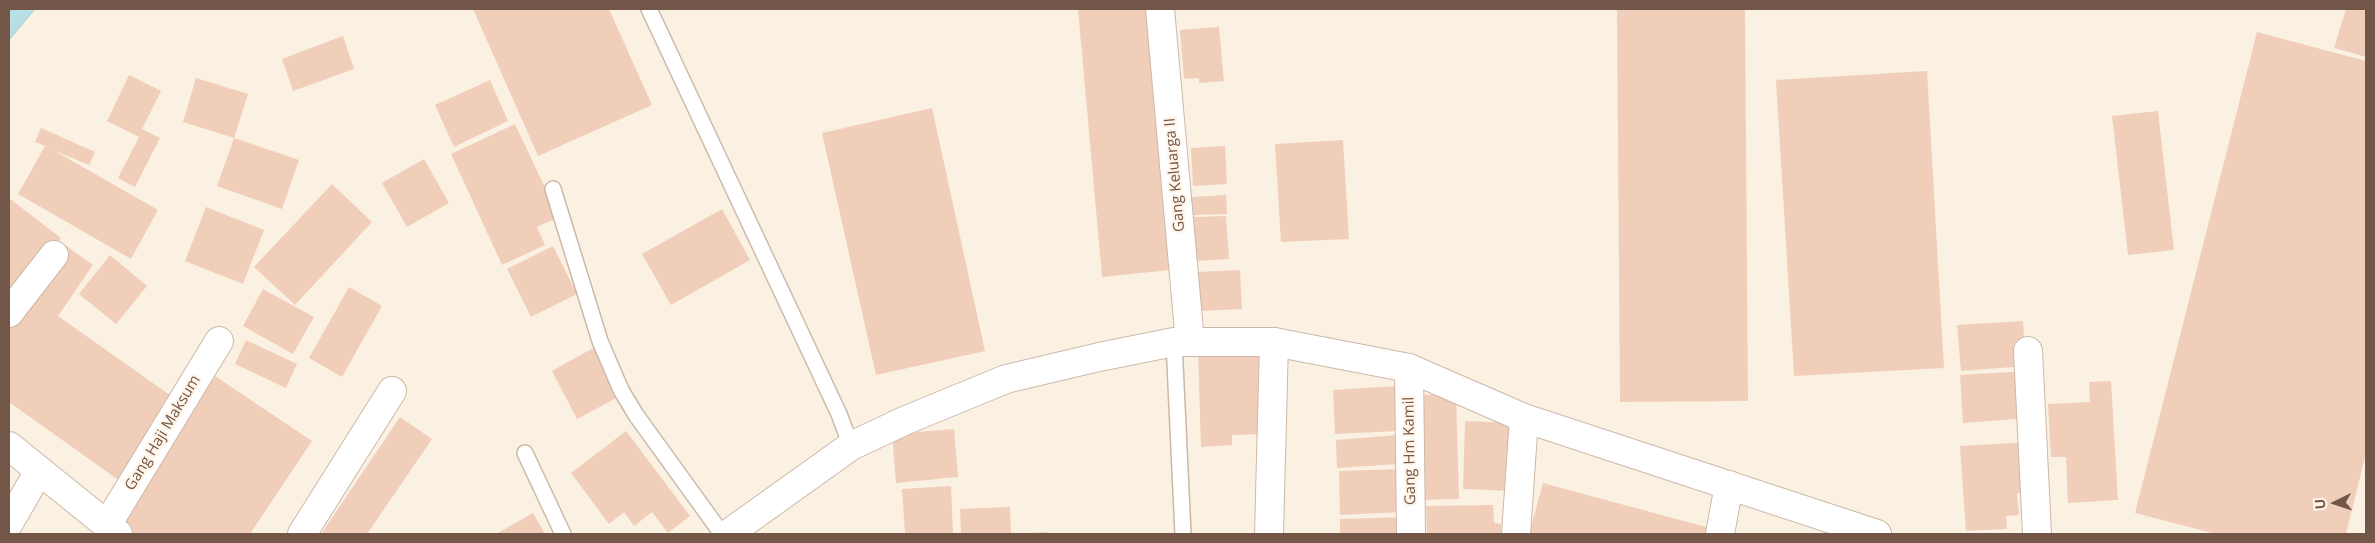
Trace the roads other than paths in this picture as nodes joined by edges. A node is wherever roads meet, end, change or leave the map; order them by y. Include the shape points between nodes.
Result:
1 (649, 9) edge
2 (1160, 9) edge
3 (552, 189) dead end
4 (54, 255) dead end
5 (9, 313) edge
6 (219, 341) dead end
7 (1182, 342) junction
8 (1274, 342) junction
9 (2028, 351) dead end
10 (1409, 368) junction
11 (392, 391) dead end
12 (1524, 418) junction
13 (9, 446) edge
14 (851, 446) junction
15 (525, 453) dead end
16 (39, 471) junction
17 (1729, 484) junction
18 (9, 523) edge
19 (112, 530) edge
20 (302, 534) edge
21 (563, 534) edge
22 (722, 534) edge
23 (728, 534) edge
24 (1183, 534) edge
25 (1270, 534) edge
26 (1411, 534) edge
27 (1516, 534) edge
28 (1720, 534) edge
29 (1877, 534) edge
30 (2037, 534) edge

1 - 14 lane via 839,414
2 - 7 street, Gang Keluarga II
3 - 22 lane via 600,341 621,390
4 - 5 street
6 - 19 street, Gang Haji Maksum
7 - 8 street
7 - 14 street via 1006,379
7 - 24 lane
8 - 10 street
8 - 25 street
9 - 30 street
10 - 12 street
10 - 26 street, Gang Hm Kamil
11 - 20 street
12 - 17 street
12 - 27 street
13 - 16 street
14 - 23 street
15 - 21 lane
16 - 18 street
16 - 19 street
17 - 28 street
17 - 29 street

